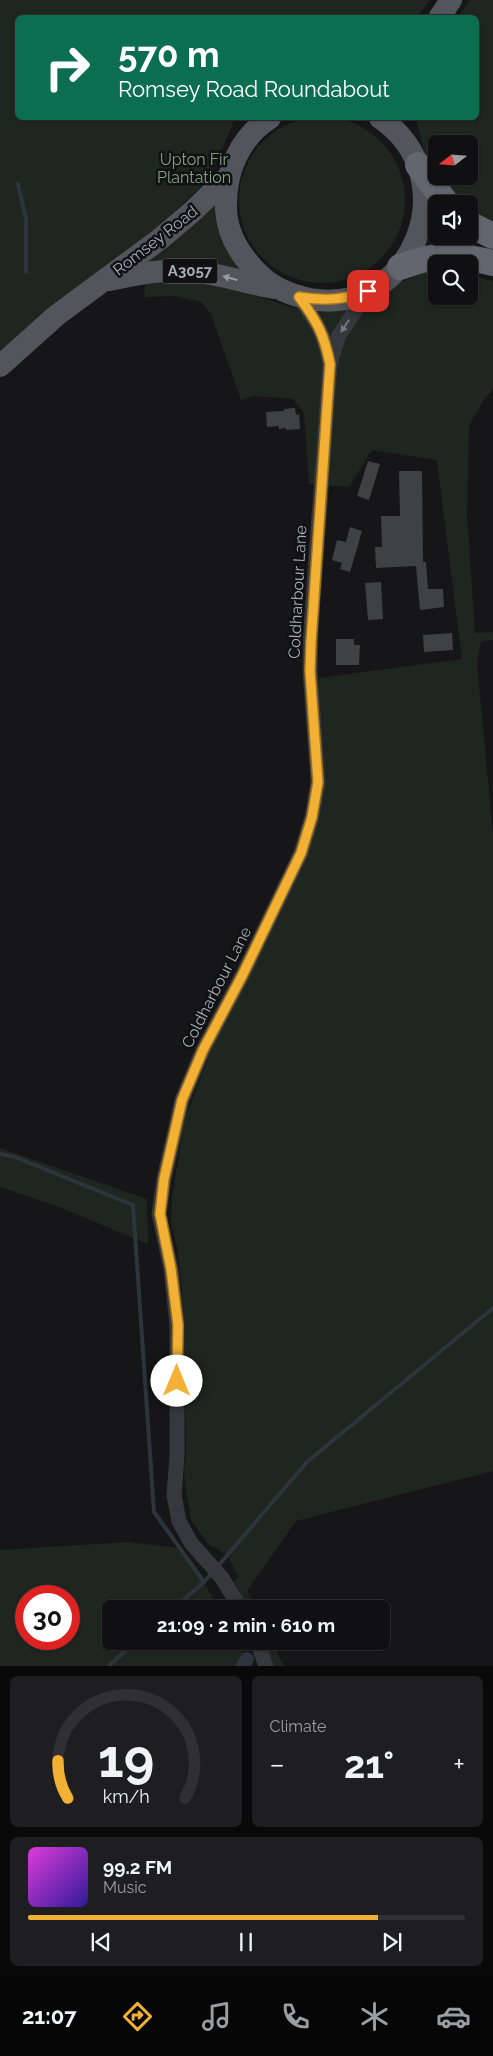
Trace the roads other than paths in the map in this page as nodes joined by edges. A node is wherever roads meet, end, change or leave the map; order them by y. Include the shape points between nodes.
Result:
1 (451, 0) edge
2 (441, 15) edge
3 (268, 120) edge
4 (383, 120) edge
5 (408, 120) edge
6 (414, 156) junction
7 (228, 177) junction
8 (440, 195) edge
9 (478, 228) edge
10 (493, 236) edge
11 (493, 262) edge
12 (400, 267) junction
13 (102, 281) junction
14 (278, 288) junction
15 (368, 291) junction
16 (299, 297) junction
17 (330, 364) junction
18 (0, 366) edge
19 (236, 1600) edge
20 (260, 1650) edge
21 (266, 1666) edge

1 - 2 main road
3 - 7 main road via 241,147
4 - 6 main road via 397,131
5 - 6 main road
6 - 8 highway
6 - 12 main road via 423,182 423,218 418,236
7 - 13 main road, Romsey Road / A3057 via 160,239
7 - 14 main road via 227,214 234,241 249,265
9 - 10 highway
11 - 12 highway via 446,255
12 - 15 main road
14 -> 13 main road, Romsey Road / A3057 via 217,274 186,271 155,272
13 - 18 main road, Romsey Road / A3057 via 57,315
14 - 16 main road
15 - 16 main road via 334,300
15 -> 17 street, Coldharbour Lane via 338,337
16 - 17 street, Coldharbour Lane via 325,339
17 - 19 street, Coldharbour Lane via 310,671 318,782 312,817 301,853 203,1050 182,1100 164,1179 160,1214 178,1325 174,1495 179,1521 191,1543 221,1576
20 - 21 street

